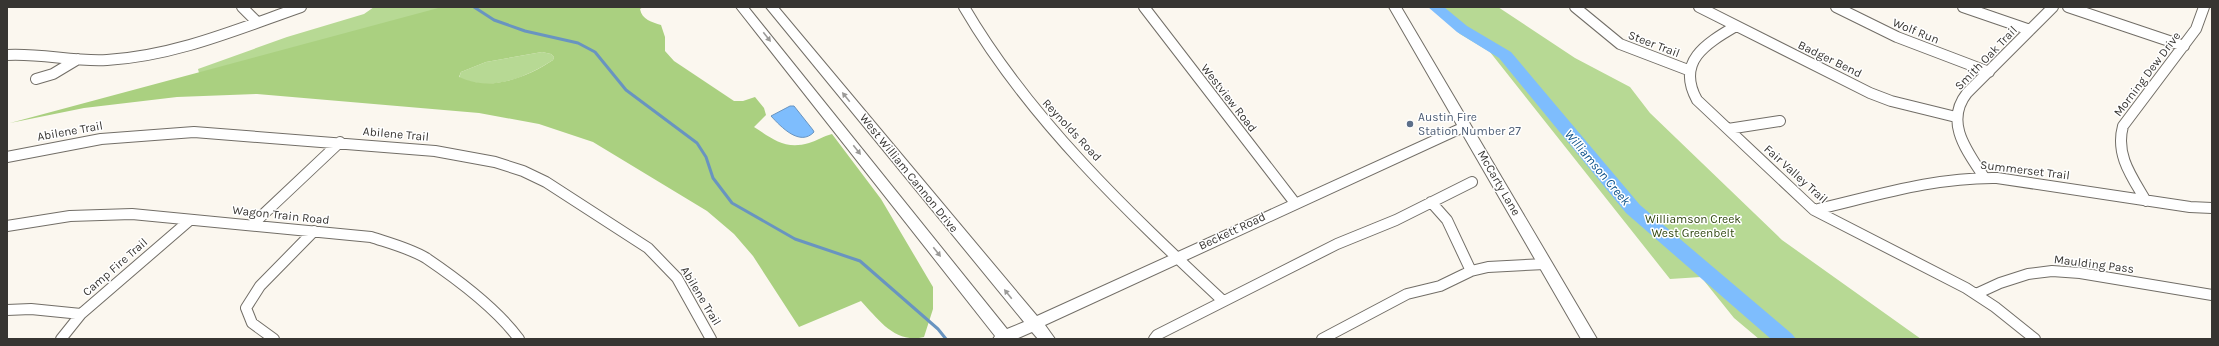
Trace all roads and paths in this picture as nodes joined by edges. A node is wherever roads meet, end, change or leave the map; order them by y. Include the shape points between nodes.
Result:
1 (242, 7) edge
2 (301, 7) edge
3 (742, 7) edge
4 (772, 7) edge
5 (964, 7) edge
6 (1144, 7) edge
7 (1395, 7) edge
8 (1575, 7) edge
9 (1699, 7) edge
10 (1836, 7) edge
11 (1963, 7) edge
12 (2053, 7) edge
13 (2068, 7) edge
14 (2204, 7) edge
15 (257, 22) junction
16 (1736, 26) junction
17 (2030, 30) junction
18 (2184, 46) junction
19 (7, 55) edge
20 (78, 59) junction
21 (1688, 70) junction
22 (1989, 72) junction
23 (36, 79) dead end
24 (1956, 117) junction
25 (1780, 121) dead end
26 (1465, 126) junction
27 (1728, 129) junction
28 (340, 142) junction
29 (7, 157) edge
30 (1984, 177) junction
31 (1472, 182) dead end
32 (2146, 201) junction
33 (1295, 202) junction
34 (1431, 202) junction
35 (2212, 208) edge
36 (1814, 210) junction
37 (190, 220) junction
38 (252, 225) junction
39 (7, 226) edge
40 (314, 231) junction
41 (1176, 258) junction
42 (1547, 267) junction
43 (1471, 271) junction
44 (1976, 294) junction
45 (2212, 295) edge
46 (1226, 300) junction
47 (7, 310) edge
48 (81, 314) junction
49 (1033, 324) junction
50 (1003, 338) edge
51 (61, 339) edge
52 (274, 339) edge
53 (519, 339) edge
54 (711, 339) edge
55 (1047, 339) edge
56 (1154, 339) edge
57 (1322, 339) edge
58 (1589, 339) edge
59 (2034, 339) edge

1 - 15 street
2 - 15 street
3 -> 50 main road
49 -> 4 main road, West William Cannon Drive
5 - 41 street, Reynolds Road via 988,49 1042,119
6 - 33 street, Westview Road
7 - 26 main road, McCarty Lane
8 - 21 street, Steer Trail via 1620,44
9 - 16 street, Badger Bend
10 - 22 street, Wolf Run via 1891,34
11 - 17 street
12 - 17 street, Smith Oak Trail
13 - 18 street
14 - 18 street, Morning Dew Drive via 2200,22
15 - 20 street via 159,53 106,60
16 - 21 street via 1705,46
16 - 24 street, Badger Bend via 1882,98
17 - 22 street, Smith Oak Trail
18 - 32 street, Morning Dew Drive via 2122,126 2119,134 2122,156
19 - 20 street via 31,54
20 - 23 street via 53,74
21 - 27 street, Fair Valley Trail via 1691,93
22 - 24 street, Smith Oak Trail via 1967,93 1959,105
24 - 30 street via 1960,134
25 - 27 street
26 - 33 main road, Beckett Road
26 - 42 main road, McCarty Lane
27 - 36 street, Fair Valley Trail
28 - 29 street, Abilene Trail via 227,133 176,132 101,139
28 - 38 street
28 - 54 street, Abilene Trail via 466,155 510,166 546,182 638,240 659,258 677,278
30 - 32 street, Summerset Trail
30 - 36 street, Summerset Trail via 1944,180
31 - 34 street
32 - 35 street, Summerset Trail
33 - 41 main road, Beckett Road
34 - 43 street via 1447,220
34 - 46 street via 1396,220 1337,244
36 - 44 street, Fair Valley Trail
37 - 38 street, Wagon Train Road
37 - 39 street, Wagon Train Road via 99,213
37 - 48 street, Camp Fire Trail
38 - 40 street, Wagon Train Road
40 - 52 street via 260,286 246,308 252,324
40 - 53 street, Wagon Train Road via 371,238 414,252 487,305
41 - 46 street, Reynolds Road
41 - 49 main road, Beckett Road
42 - 43 street via 1495,272
42 - 58 main road, McCarty Lane
43 - 57 street via 1440,286 1407,294
44 - 45 street, Maulding Pass via 2028,274 2052,271 2080,273
44 - 59 street, Fair Valley Trail
46 - 56 street via 1157,335
47 - 48 street via 31,309
48 - 51 street, Camp Fire Trail
49 - 50 main road, Beckett Road
49 - 55 main road, West William Cannon Drive

